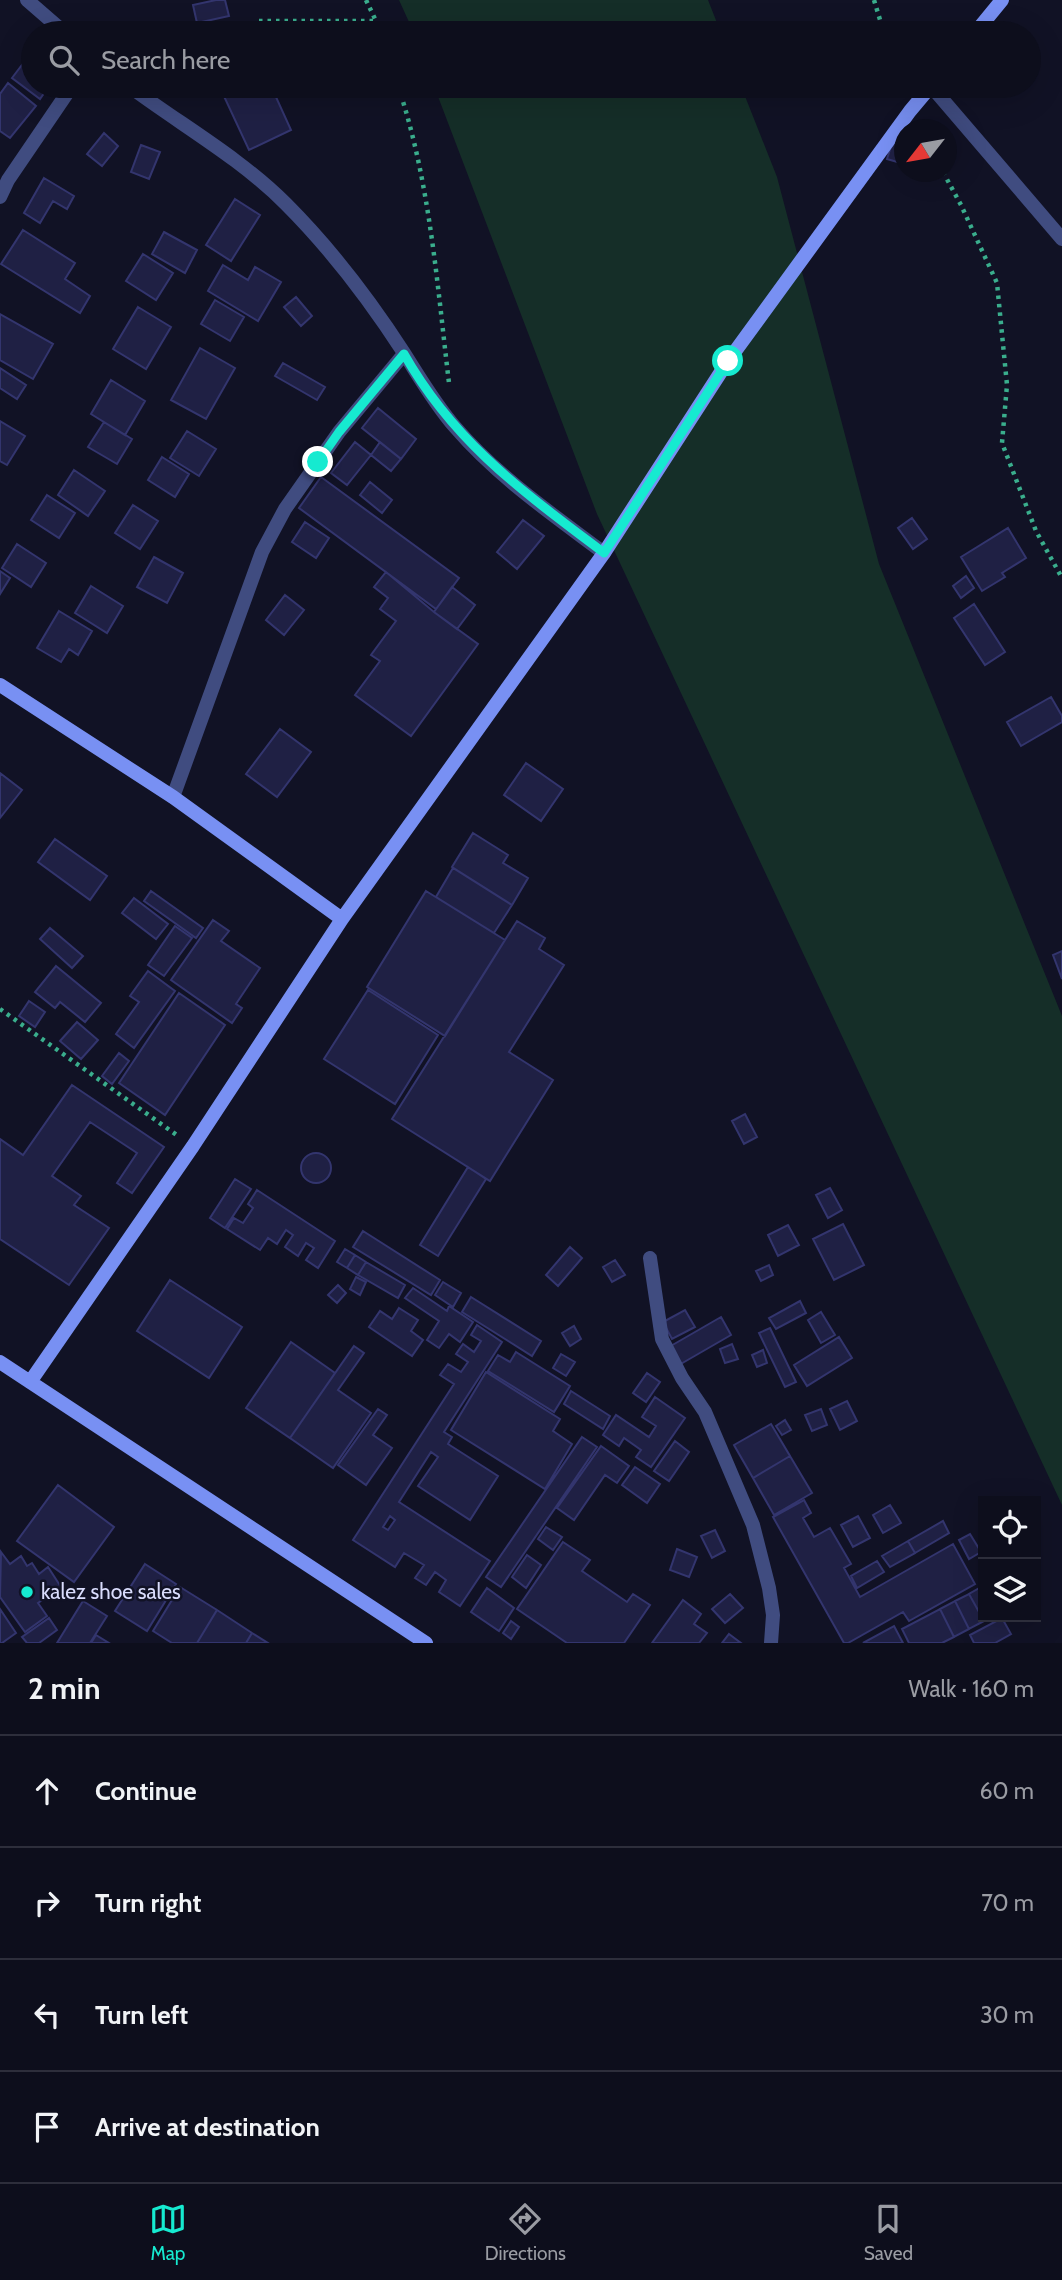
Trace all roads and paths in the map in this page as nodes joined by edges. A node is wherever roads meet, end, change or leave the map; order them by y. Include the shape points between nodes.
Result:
1 (27, 0) edge
2 (366, 0) edge
3 (874, 0) edge
4 (1002, 0) edge
5 (259, 20) dead end
6 (51, 21) edge
7 (376, 21) joint
8 (880, 21) edge
9 (985, 21) edge
10 (64, 98) edge
11 (146, 98) edge
12 (402, 98) edge
13 (921, 98) edge
14 (941, 98) edge
15 (948, 182) edge
16 (0, 197) edge
17 (1062, 239) edge
18 (404, 354) junction
19 (449, 386) dead end
20 (604, 553) junction
21 (1062, 578) edge
22 (0, 685) edge
23 (173, 797) junction
24 (342, 919) junction
25 (0, 1009) edge
26 (193, 1146) junction
27 (650, 1258) dead end
28 (0, 1362) edge
29 (30, 1382) junction
30 (426, 1643) edge
31 (771, 1643) edge

1 - 6 street
2 - 7 path
3 - 8 path
4 - 9 main road
5 - 7 path
10 - 16 street
11 - 18 street via 234,160 285,203 348,271
12 - 19 path via 430,225
13 - 20 main road via 728,361
14 - 17 street
15 - 21 path via 997,283 1007,385 1002,443 1036,531
18 - 20 street via 454,426 482,456
18 - 23 street via 339,432 285,509 262,552
20 - 24 main road
22 - 23 main road
23 - 24 main road
24 - 26 main road
25 - 26 path
26 - 29 main road
27 - 31 street via 662,1339 705,1412 753,1525 769,1588
28 - 29 main road
29 - 30 main road

